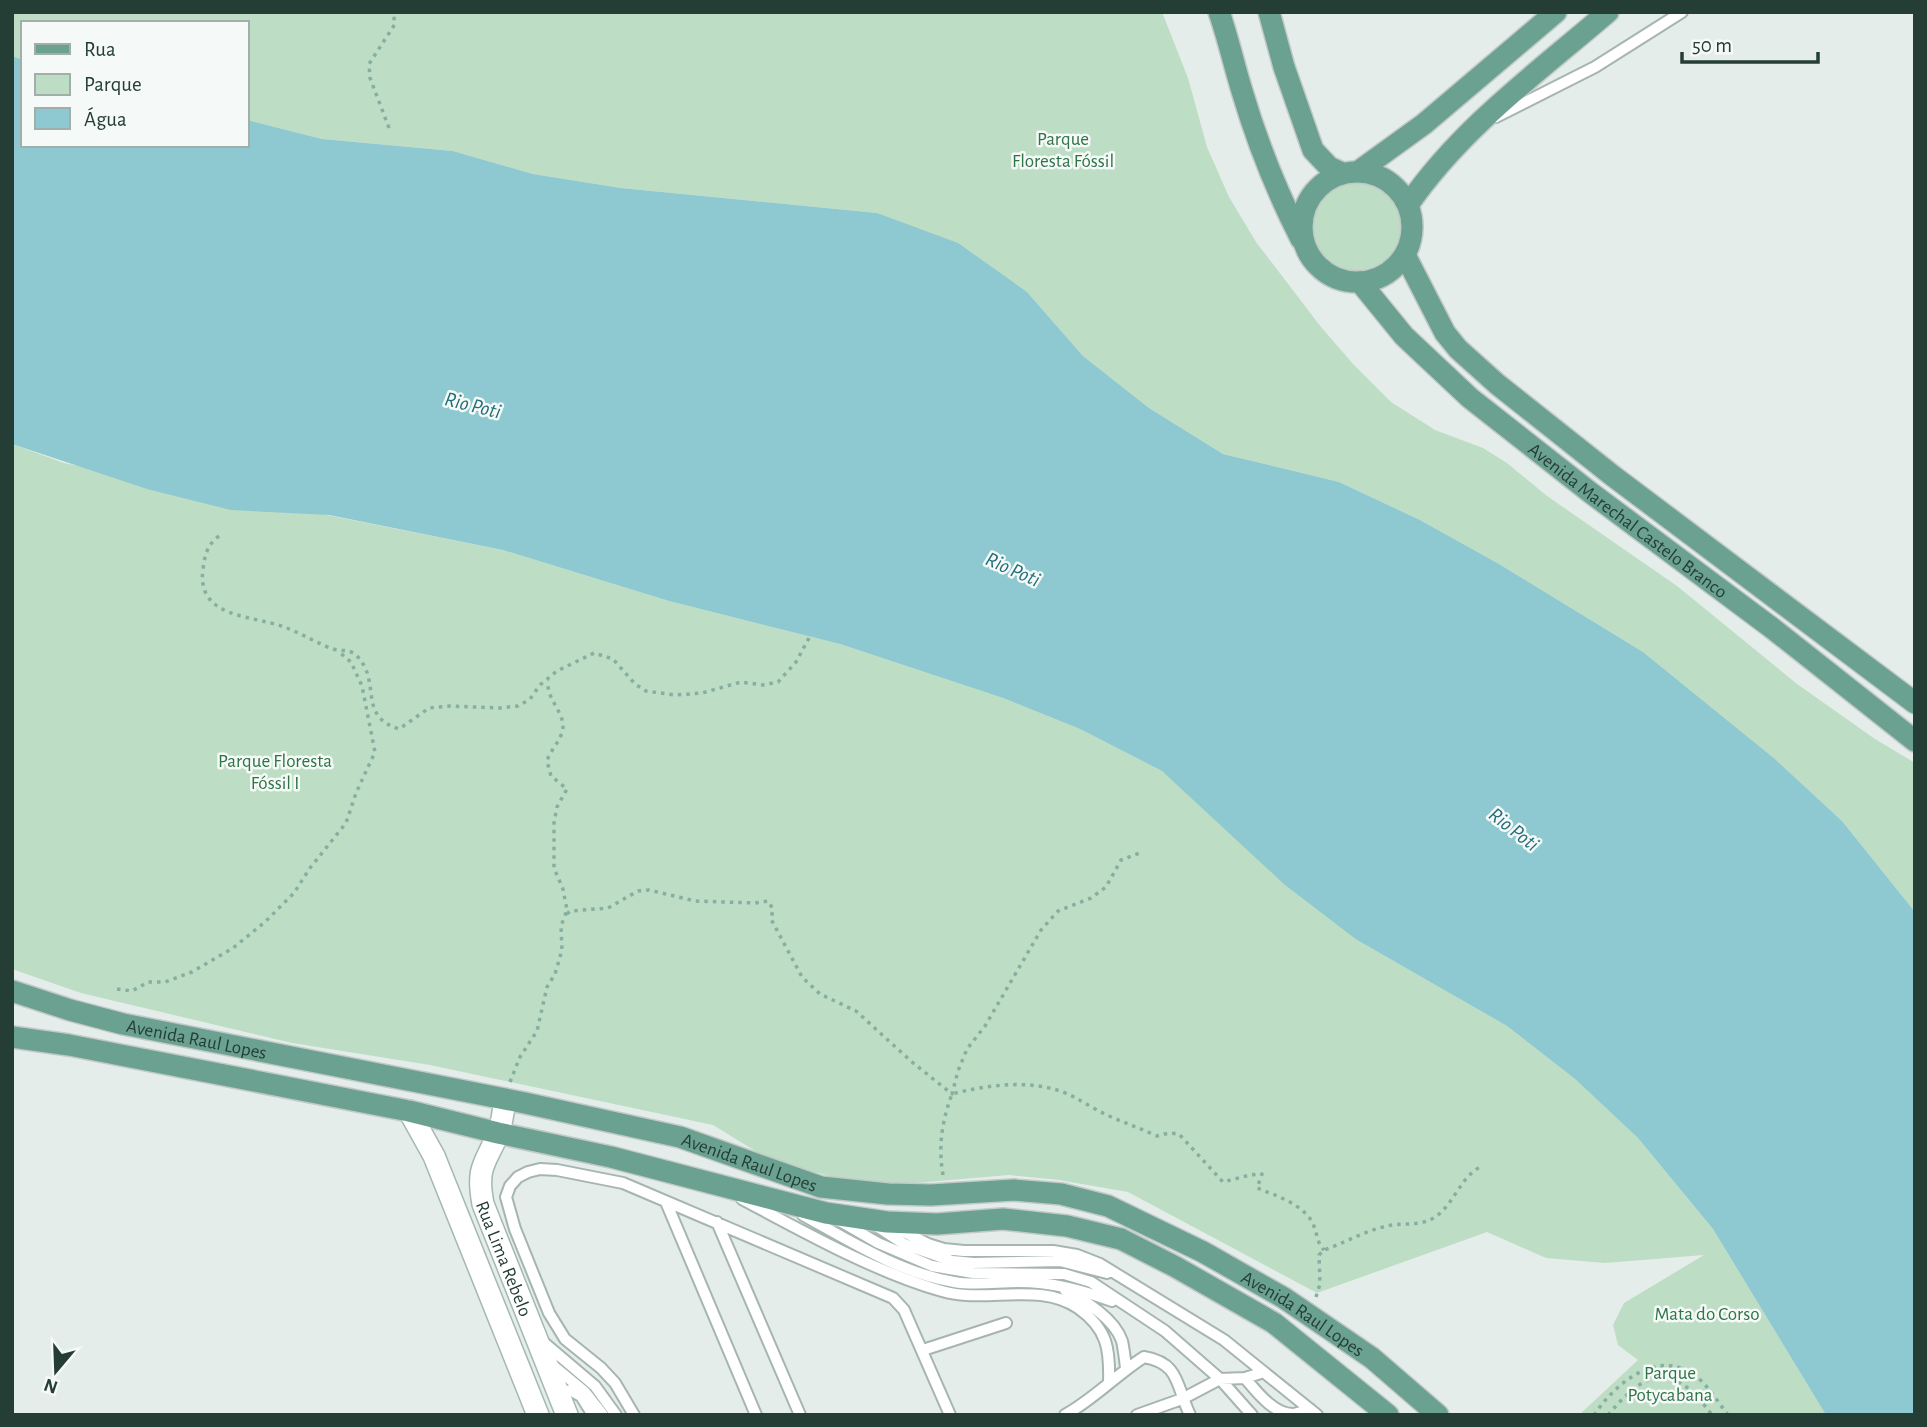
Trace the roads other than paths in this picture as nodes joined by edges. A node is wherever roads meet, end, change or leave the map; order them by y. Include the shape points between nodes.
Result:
1 (1219, 12) edge
2 (1556, 12) edge
3 (1608, 12) edge
4 (1682, 12) edge
5 (1271, 13) edge
6 (1475, 127) junction
7 (1351, 172) junction
8 (1408, 205) junction
9 (1303, 244) junction
10 (1405, 255) junction
11 (1360, 282) junction
12 (1613, 476) junction
13 (1591, 493) junction
14 (1845, 648) junction
15 (1821, 668) junction
16 (1915, 703) edge
17 (1915, 741) edge
18 (12, 991) edge
19 (12, 1037) edge
20 (506, 1094) junction
21 (409, 1111) junction
22 (498, 1133) junction
23 (712, 1183) junction
24 (773, 1198) junction
25 (666, 1202) junction
26 (826, 1213) junction
27 (876, 1221) junction
28 (717, 1222) junction
29 (1128, 1280) junction
30 (1054, 1284) junction
31 (1122, 1304) junction
32 (1006, 1324) dead end
33 (536, 1336) junction
34 (923, 1350) junction
35 (546, 1360) junction
36 (1126, 1368) junction
37 (1264, 1372) junction
38 (1245, 1378) junction
39 (1220, 1379) junction
40 (1108, 1383) junction
41 (1182, 1399) junction
42 (564, 1408) edge
43 (1314, 1412) edge
44 (538, 1413) edge
45 (593, 1415) edge
46 (603, 1415) edge
47 (616, 1415) edge
48 (634, 1415) edge
49 (756, 1415) edge
50 (800, 1415) edge
51 (950, 1415) edge
52 (1065, 1415) edge
53 (1137, 1415) edge
54 (1190, 1415) edge
55 (1252, 1415) edge
56 (1388, 1415) edge
57 (1438, 1415) edge

1 - 9 main road via 1269,169
2 - 7 main road via 1408,136
3 - 6 main road
4 - 6 lane via 1595,67
5 - 7 main road via 1313,150 1329,167
6 - 8 main road via 1429,175
7 - 8 main road via 1380,176 1397,187
7 - 9 main road via 1313,191 1304,208
8 - 10 main road via 1412,239
9 - 11 main road via 1325,273
10 - 11 main road via 1394,269
10 - 12 main road, Avenida Marechal Castelo Branco via 1458,349
11 - 13 main road, Avenida Marechal Castelo Branco via 1405,336 1470,398
12 - 13 main road
12 - 14 main road, Avenida Marechal Castelo Branco
13 - 15 main road, Avenida Marechal Castelo Branco
14 - 15 main road
14 - 16 main road, Avenida Marechal Castelo Branco
15 - 17 main road, Avenida Marechal Castelo Branco
18 - 20 main road, Avenida Raul Lopes via 123,1024
19 - 21 main road, Avenida Raul Lopes
20 - 22 street, Rua Lima Rebelo
20 - 57 main road, Avenida Raul Lopes via 680,1137 821,1187 931,1195 1014,1190 1061,1194 1108,1206 1203,1251 1308,1314 1372,1358
21 - 22 main road, Avenida Raul Lopes
21 - 44 street, Rua Lima Rebelo via 434,1156
22 - 23 main road, Avenida Raul Lopes
22 - 33 street, Rua Lima Rebelo via 485,1158 480,1187
23 - 24 main road, Avenida Raul Lopes
23 - 40 lane via 860,1258 929,1287 959,1295 1046,1295 1077,1308 1102,1332 1108,1347
24 - 26 main road, Avenida Raul Lopes
24 - 30 lane via 860,1246 928,1276 955,1283
25 - 28 lane
25 - 48 lane via 623,1183 540,1169 518,1177 506,1197 549,1313 565,1339 615,1383
25 - 49 lane
26 - 27 main road, Avenida Raul Lopes
26 - 31 lane via 878,1243 932,1266 973,1273 1064,1274 1091,1282
27 - 29 lane via 944,1249 1077,1255
27 - 29 lane via 904,1244 953,1261 1060,1261
27 - 56 main road, Avenida Raul Lopes via 937,1224 1003,1219 1067,1226 1121,1239 1274,1323
28 - 34 lane via 893,1298 904,1310
28 - 50 lane
29 - 37 lane via 1224,1339
30 - 31 lane
30 - 36 lane via 1081,1298 1111,1324 1122,1342
31 - 39 lane via 1165,1331
32 - 34 lane
33 - 35 street, Rua Lima Rebelo
33 - 47 lane via 594,1386
34 - 51 lane
35 - 42 street, Rua Lima Rebelo
35 - 46 lane via 585,1392
36 - 40 lane
36 - 41 lane via 1144,1357 1168,1365
37 - 38 lane
37 - 43 lane
38 - 39 lane
38 - 43 lane via 1283,1412
39 - 41 lane
39 - 55 lane
40 - 52 lane
41 - 53 lane
41 - 54 lane
42 - 44 street
42 - 45 lane via 564,1394 570,1390 581,1396

